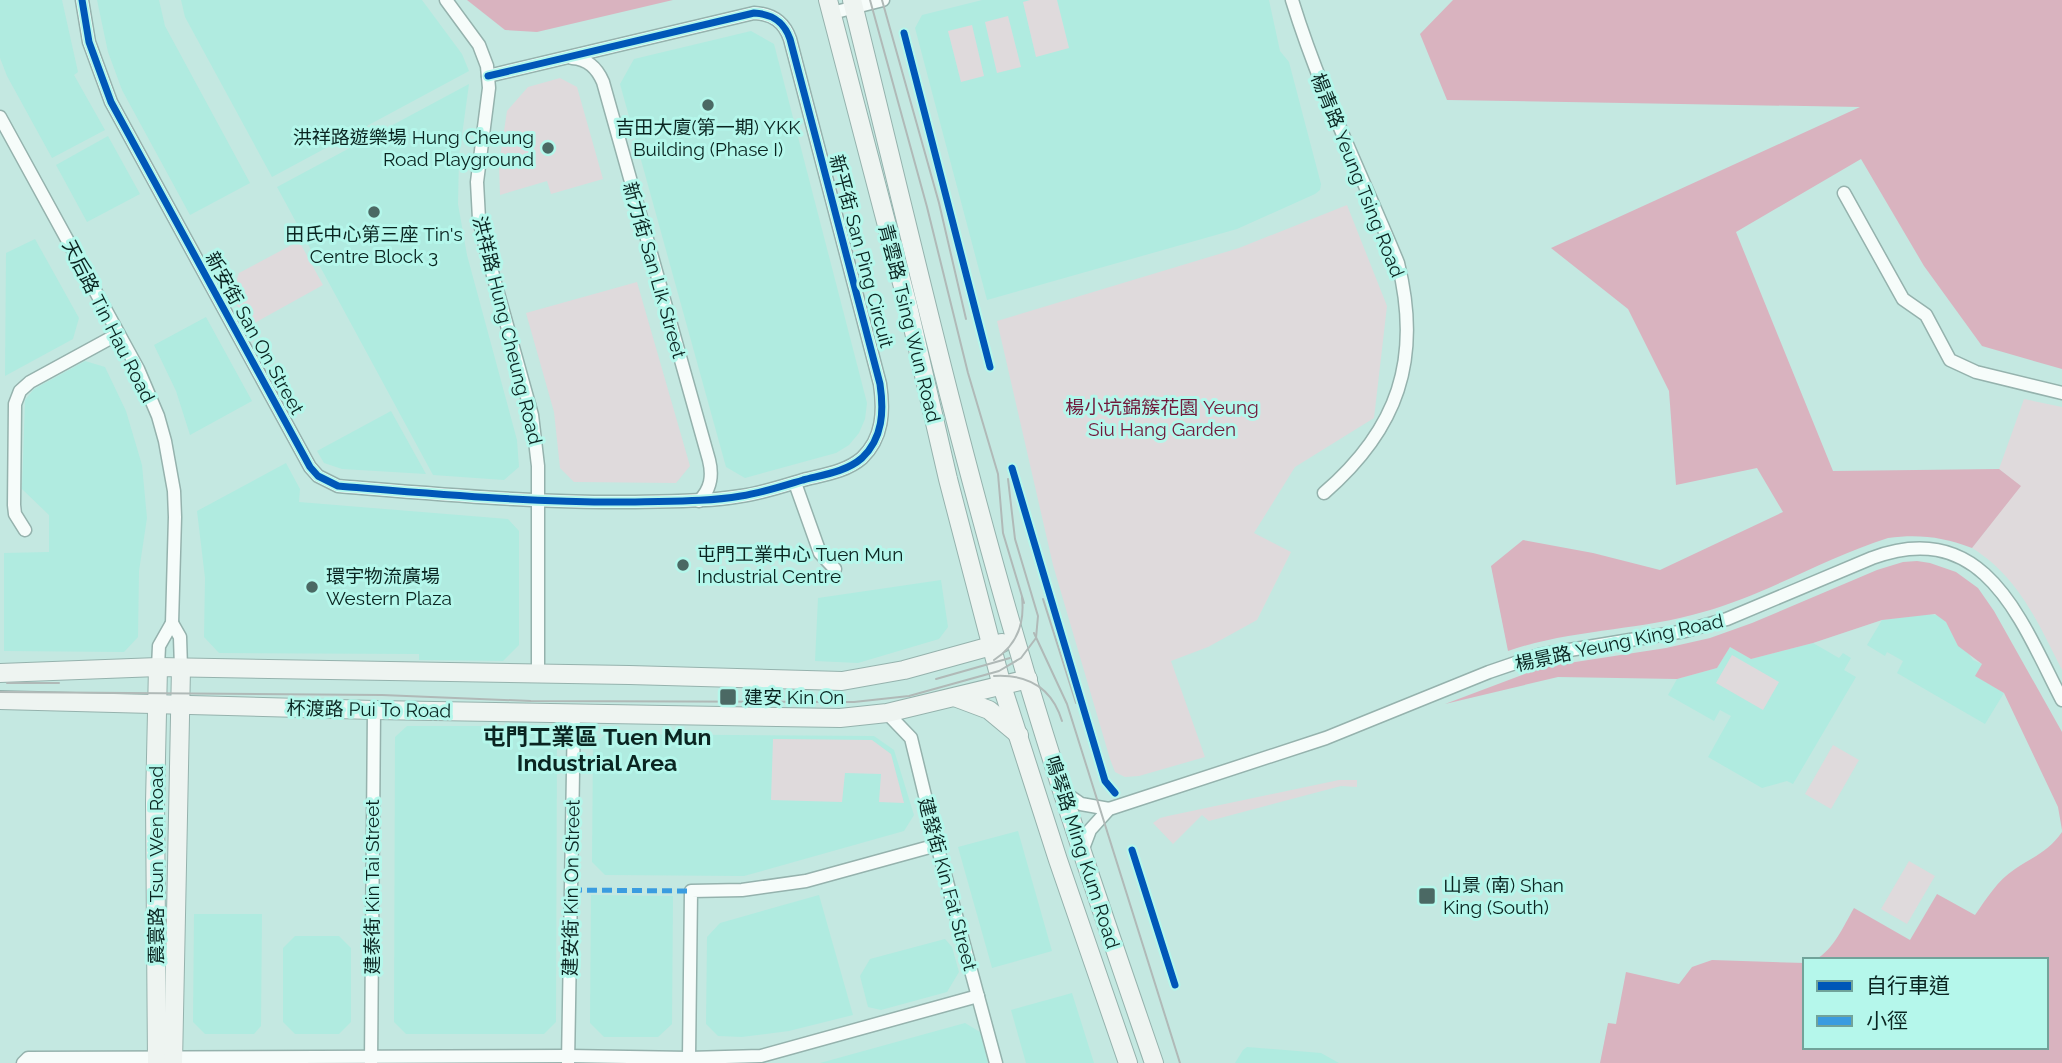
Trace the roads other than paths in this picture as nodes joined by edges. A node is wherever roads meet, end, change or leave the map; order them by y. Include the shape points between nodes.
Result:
1 (82, 0) edge
2 (446, 0) edge
3 (883, 0) edge
4 (1292, 0) edge
5 (853, 4) edge
6 (830, 6) edge
7 (567, 57) junction
8 (488, 76) junction
9 (0, 117) edge
10 (1844, 193) dead end
11 (118, 334) junction
12 (2062, 393) edge
13 (795, 482) junction
14 (1324, 493) dead end
15 (538, 501) junction
16 (699, 501) junction
17 (25, 530) dead end
18 (835, 569) dead end
19 (172, 623) junction
20 (1016, 639) junction
21 (993, 646) junction
22 (158, 667) junction
23 (181, 668) junction
24 (0, 673) edge
25 (538, 674) junction
26 (1028, 679) junction
27 (1002, 686) junction
28 (956, 697) junction
29 (0, 700) edge
30 (2062, 700) edge
31 (156, 705) junction
32 (180, 705) junction
33 (374, 710) junction
34 (574, 713) junction
35 (887, 713) junction
36 (1018, 735) junction
37 (1062, 791) junction
38 (1109, 809) junction
39 (937, 845) junction
40 (1082, 852) junction
41 (978, 996) junction
42 (689, 1058) junction
43 (761, 1059) edge
44 (568, 1060) edge
45 (26, 1061) edge
46 (165, 1061) edge
47 (371, 1061) edge
48 (996, 1063) edge
49 (1128, 1063) edge
50 (1154, 1063) edge

1 - 15 street, 新安街 San On Street via 92,52 111,102 318,476 338,486
2 - 8 street, 洪祥路 Hung Cheung Road via 479,45
3 - 5 street
4 - 14 street, 楊青路 Yeung Tsing Road via 1305,42 1398,263 1408,319 1402,376 1381,429 1346,475
5 - 6 street
5 - 20 main road, 青雲路 Tsing Wun Road via 934,335
6 - 21 main road, 青雲路 Tsing Wun Road
7 - 8 street, 新平街 San Ping Circuit
7 - 13 street, 新平街 San Ping Circuit via 754,13 776,19 787,30 883,405 878,434 862,458 842,469
7 - 16 street, 新力街 San Lik Street via 588,62 603,82 709,460 711,479
8 - 15 street, 洪祥路 Hung Cheung Road via 477,182 479,219 534,423
9 - 11 street, 天后路 Tin Hau Road
10 - 12 street via 1903,299 1926,316 1950,360 1976,372
11 - 17 street via 30,382 16,397 14,505
11 - 19 street, 天后路 Tin Hau Road via 158,416 170,466 175,517
13 - 16 street, 新平街 San Ping Circuit
13 - 18 street via 820,553
15 - 16 street, 新平街 San Ping Circuit
15 - 25 street, 洪祥路 Hung Cheung Road
19 - 22 street, 天后路 Tin Hau Road via 159,646
19 - 23 street, 天后路 Tin Hau Road via 180,637
20 - 21 main road, 杯渡路 Pui To Road
20 - 26 main road, 鳴琴路 Ming Kum Road
21 - 25 main road, 杯渡路 Pui To Road via 842,681
21 - 27 main road, 鳴琴路 Ming Kum Road
22 - 23 main road, 杯渡路 Pui To Road
22 - 24 main road, 杯渡路 Pui To Road
22 - 31 main road, 震寰路 Tsun Wen Road
23 - 25 main road, 杯渡路 Pui To Road
23 - 32 main road, 震寰路 Tsun Wen Road
26 - 27 main road, 杯渡路 Pui To Road
26 - 37 main road, 鳴琴路 Ming Kum Road
27 - 28 main road, 杯渡路 Pui To Road
27 - 36 main road, 鳴琴路 Ming Kum Road
28 - 35 main road, 杯渡路 Pui To Road
28 - 36 main road via 989,710
29 - 31 main road, 杯渡路 Pui To Road
30 - 38 street, 楊景路 Yeung King Road via 2011,604 1991,578 1954,555 1905,549 1872,558 1706,626 1539,655 1326,738
31 - 32 main road, 杯渡路 Pui To Road
31 - 46 main road, 震寰路 Tsun Wen Road
32 - 33 main road, 杯渡路 Pui To Road
32 - 46 main road, 震寰路 Tsun Wen Road
33 - 34 main road, 杯渡路 Pui To Road
33 - 47 street, 建泰街 Kin Tai Street
34 - 35 main road, 杯渡路 Pui To Road via 840,718
34 - 44 street, 建安街 Kin On Street
35 - 39 street, 建發街 Kin Fat Street via 911,738
36 - 49 main road, 鳴琴路 Ming Kum Road
37 - 38 street via 1081,804
37 - 40 main road, 鳴琴路 Ming Kum Road
38 - 40 street via 1090,830
39 - 41 street, 建發街 Kin Fat Street
39 - 42 street via 806,881 691,891
40 - 50 main road, 鳴琴路 Ming Kum Road
41 - 43 street
41 - 48 street, 建發街 Kin Fat Street
42 - 43 street
42 - 44 street
44 - 47 street
45 - 46 street
46 - 47 street

